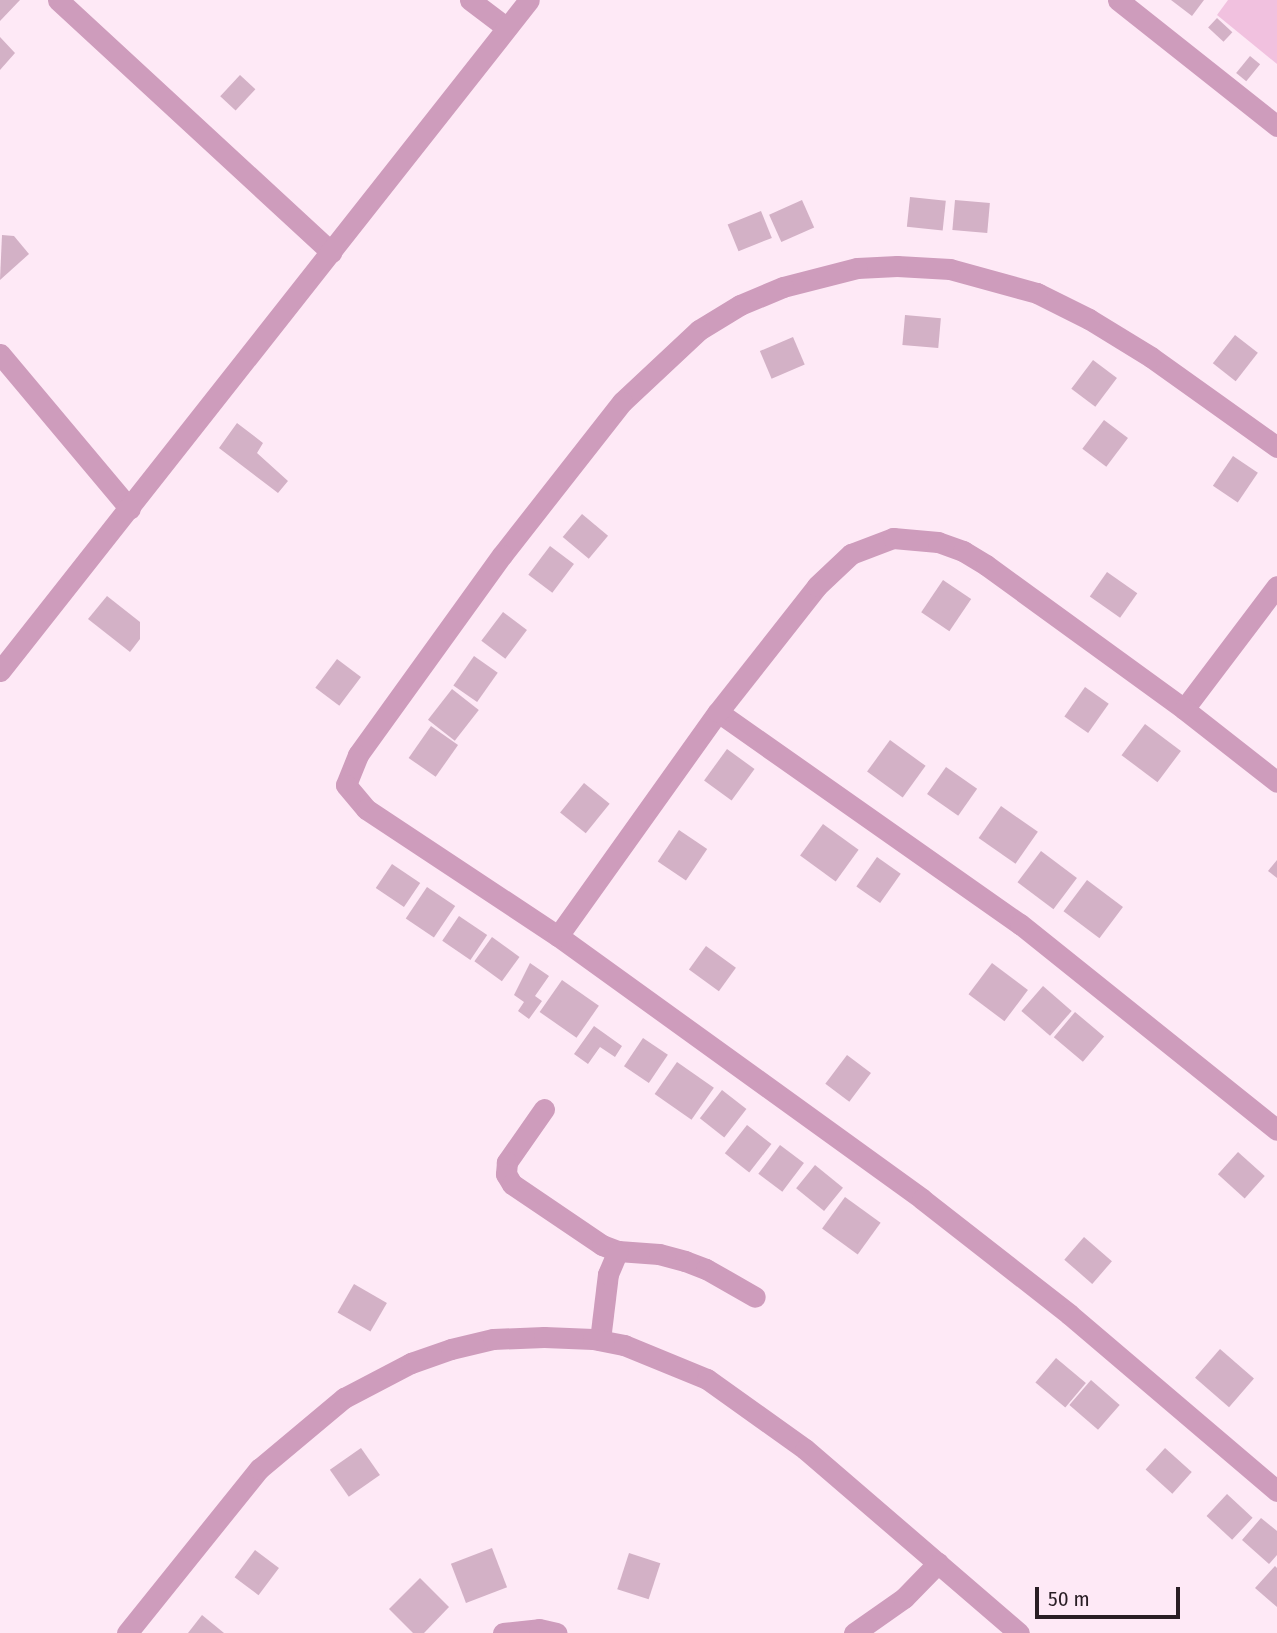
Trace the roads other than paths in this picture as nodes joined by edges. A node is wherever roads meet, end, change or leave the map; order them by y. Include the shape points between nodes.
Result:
1 (58, 0) edge
2 (470, 0) edge
3 (530, 0) edge
4 (1123, 1) edge
5 (507, 28) junction
6 (1277, 126) edge
7 (331, 252) junction
8 (0, 354) edge
9 (1277, 447) edge
10 (130, 509) junction
11 (1277, 586) edge
12 (0, 671) edge
13 (1184, 709) junction
14 (718, 712) junction
15 (1277, 782) edge
16 (558, 936) junction
17 (544, 1109) dead end
18 (1277, 1130) edge
19 (618, 1251) junction
20 (755, 1297) dead end
21 (600, 1340) junction
22 (1277, 1491) edge
23 (938, 1563) junction
24 (127, 1633) edge
25 (503, 1633) edge
26 (557, 1633) edge
27 (854, 1633) edge
28 (1019, 1633) edge

1 - 7 street
2 - 5 street
3 - 5 street
4 - 6 street
5 - 7 street
7 - 10 street
8 - 10 street
9 - 16 street via 1089,319 1037,293 950,269 897,266 822,274 740,304 699,330 622,402 576,458 358,755 346,785 366,809
10 - 12 street
11 - 13 street
13 - 14 street via 963,551 919,538 892,538 851,554 830,572
13 - 15 street
14 - 16 street
14 - 18 street via 1020,924
16 - 22 street via 922,1199 1069,1314
17 - 19 street via 512,1154 506,1174 512,1184
19 - 20 street via 685,1261
19 - 21 street via 608,1274
21 - 23 street via 656,1355 718,1386 805,1449
21 - 24 street via 506,1339 451,1349 411,1363 344,1398 259,1469
23 - 27 street via 904,1598
23 - 28 street
25 - 26 street via 538,1629

